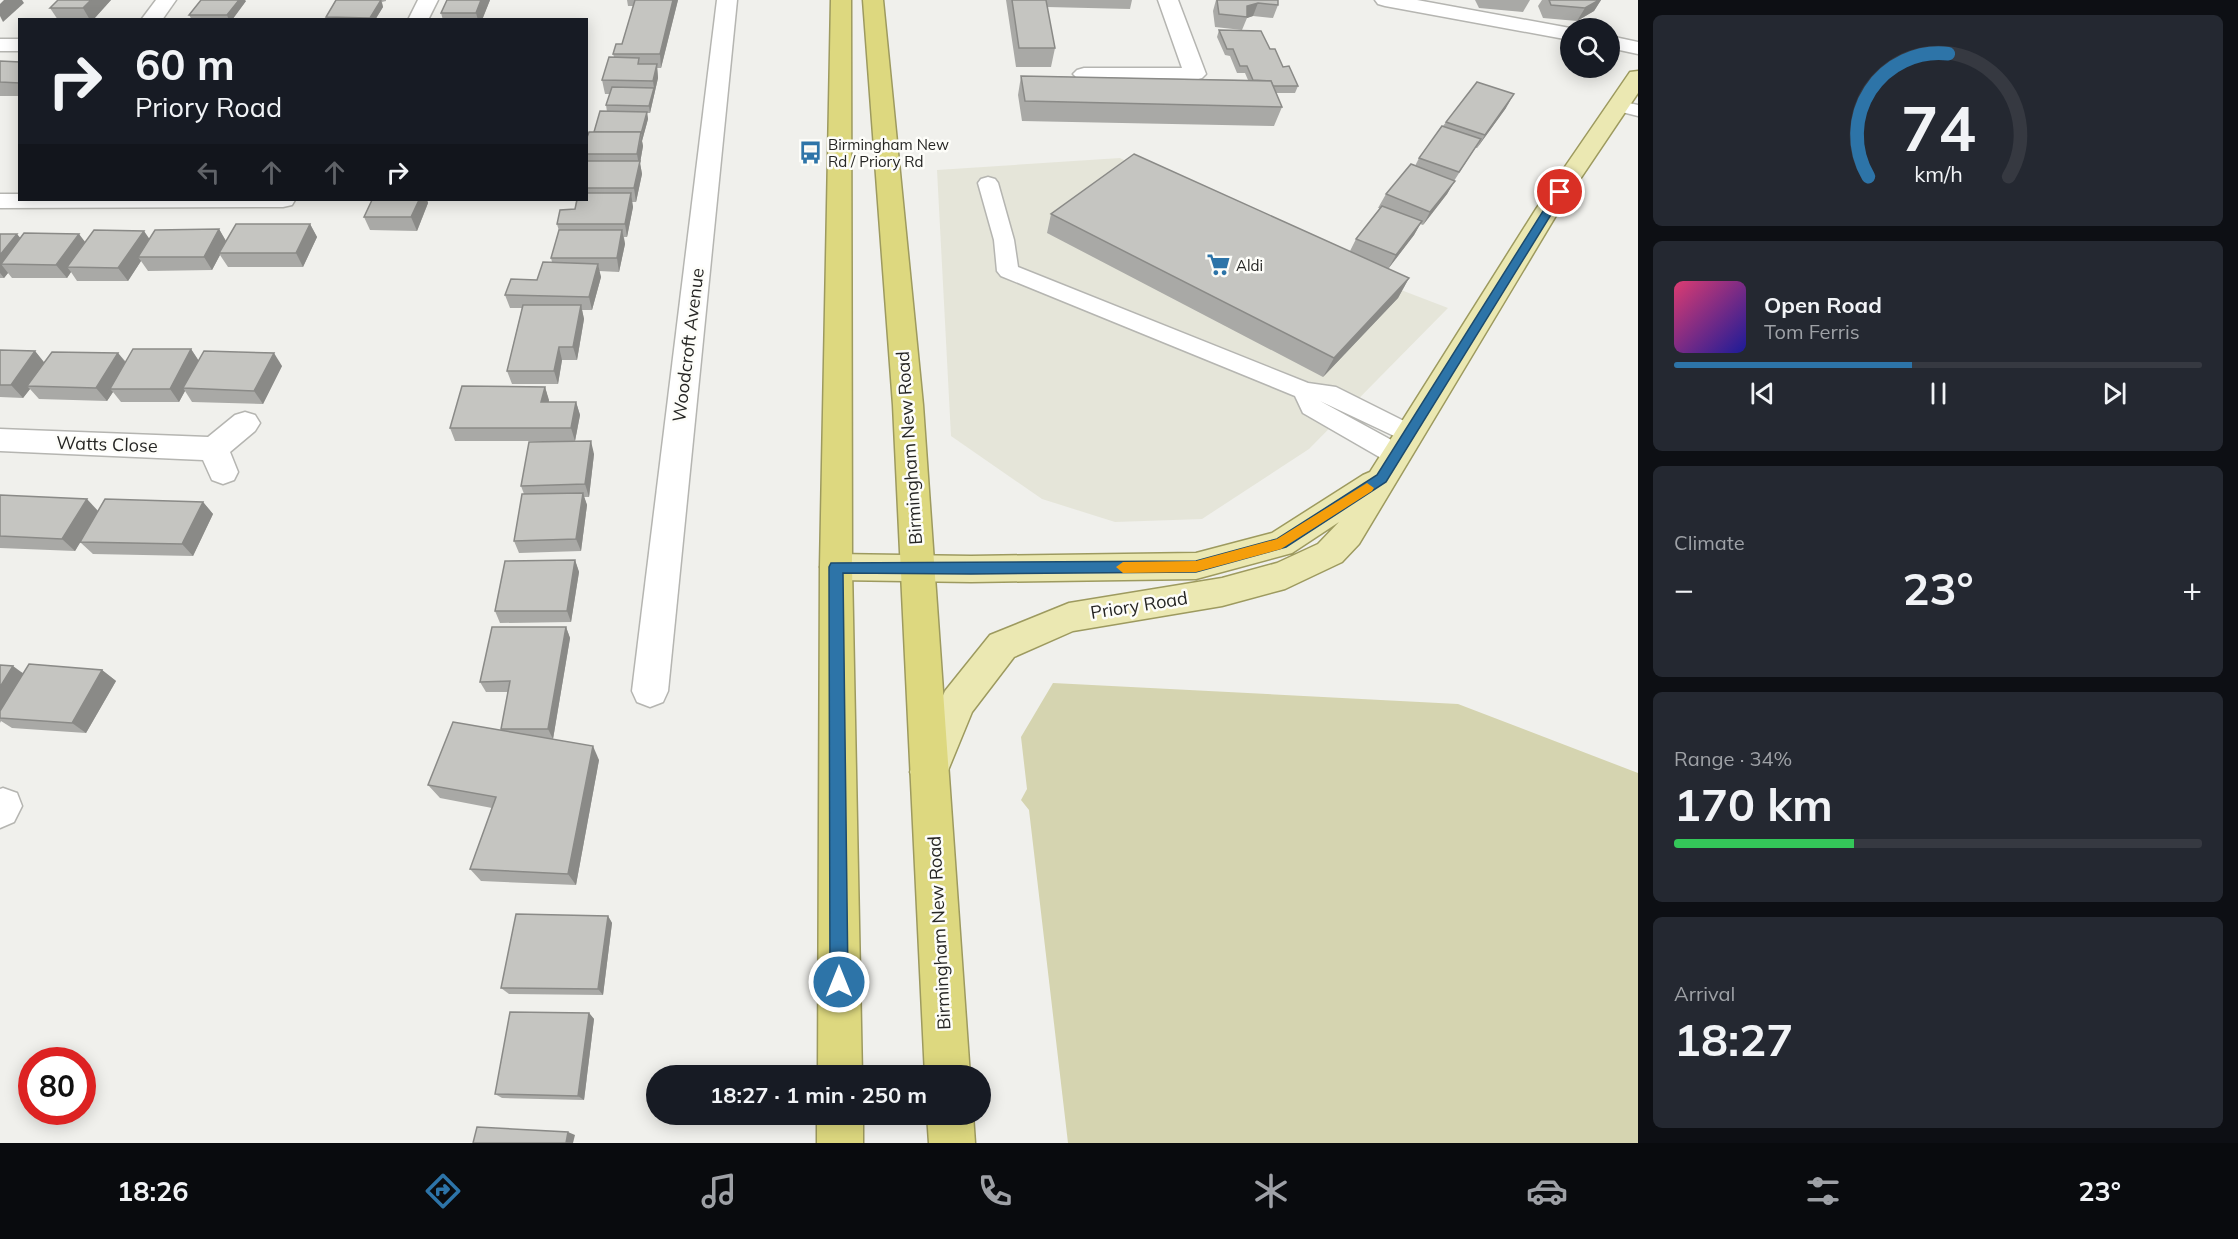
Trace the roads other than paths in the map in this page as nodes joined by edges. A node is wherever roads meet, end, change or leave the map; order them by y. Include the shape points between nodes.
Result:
1 (166, 0) edge
2 (428, 0) edge
3 (727, 0) edge
4 (841, 0) edge
5 (873, 0) edge
6 (1168, 0) edge
7 (1385, 0) edge
8 (153, 18) edge
9 (419, 18) edge
10 (1560, 32) edge
11 (1620, 44) edge
12 (0, 45) edge
13 (18, 45) edge
14 (1638, 48) edge
15 (1084, 74) dead end
16 (1638, 77) edge
17 (1629, 108) edge
18 (988, 183) dead end
19 (246, 423) dead end
20 (0, 440) edge
21 (1396, 456) junction
22 (836, 567) junction
23 (916, 569) junction
24 (650, 691) dead end
25 (929, 772) junction
26 (840, 1065) edge
27 (947, 1065) edge
28 (840, 1125) edge
29 (951, 1125) edge
30 (840, 1143) edge
31 (952, 1143) edge

1 - 8 street
2 - 9 street
3 - 24 street, Woodcroft Avenue
4 - 22 highway
5 - 23 highway, Birmingham New Road via 908,405
6 - 15 street via 1195,74
7 - 10 street
11 - 14 street
12 - 13 street
16 - 17 main road, Priory Road
17 - 21 main road, Priory Road via 1548,209
18 - 21 lane via 1008,271 1305,391 1311,407
19 - 20 street, Watts Close via 218,460
21 - 23 main road, Priory Road via 1281,544 1196,566
21 - 25 main road, Priory Road via 1348,535 1330,553 1285,575 1222,592 1070,617 1002,646 958,702
22 - 23 main road, Priory Road
22 - 26 highway
23 - 25 highway, Birmingham New Road
25 - 27 highway, Birmingham New Road
28 - 30 highway
29 - 31 highway

